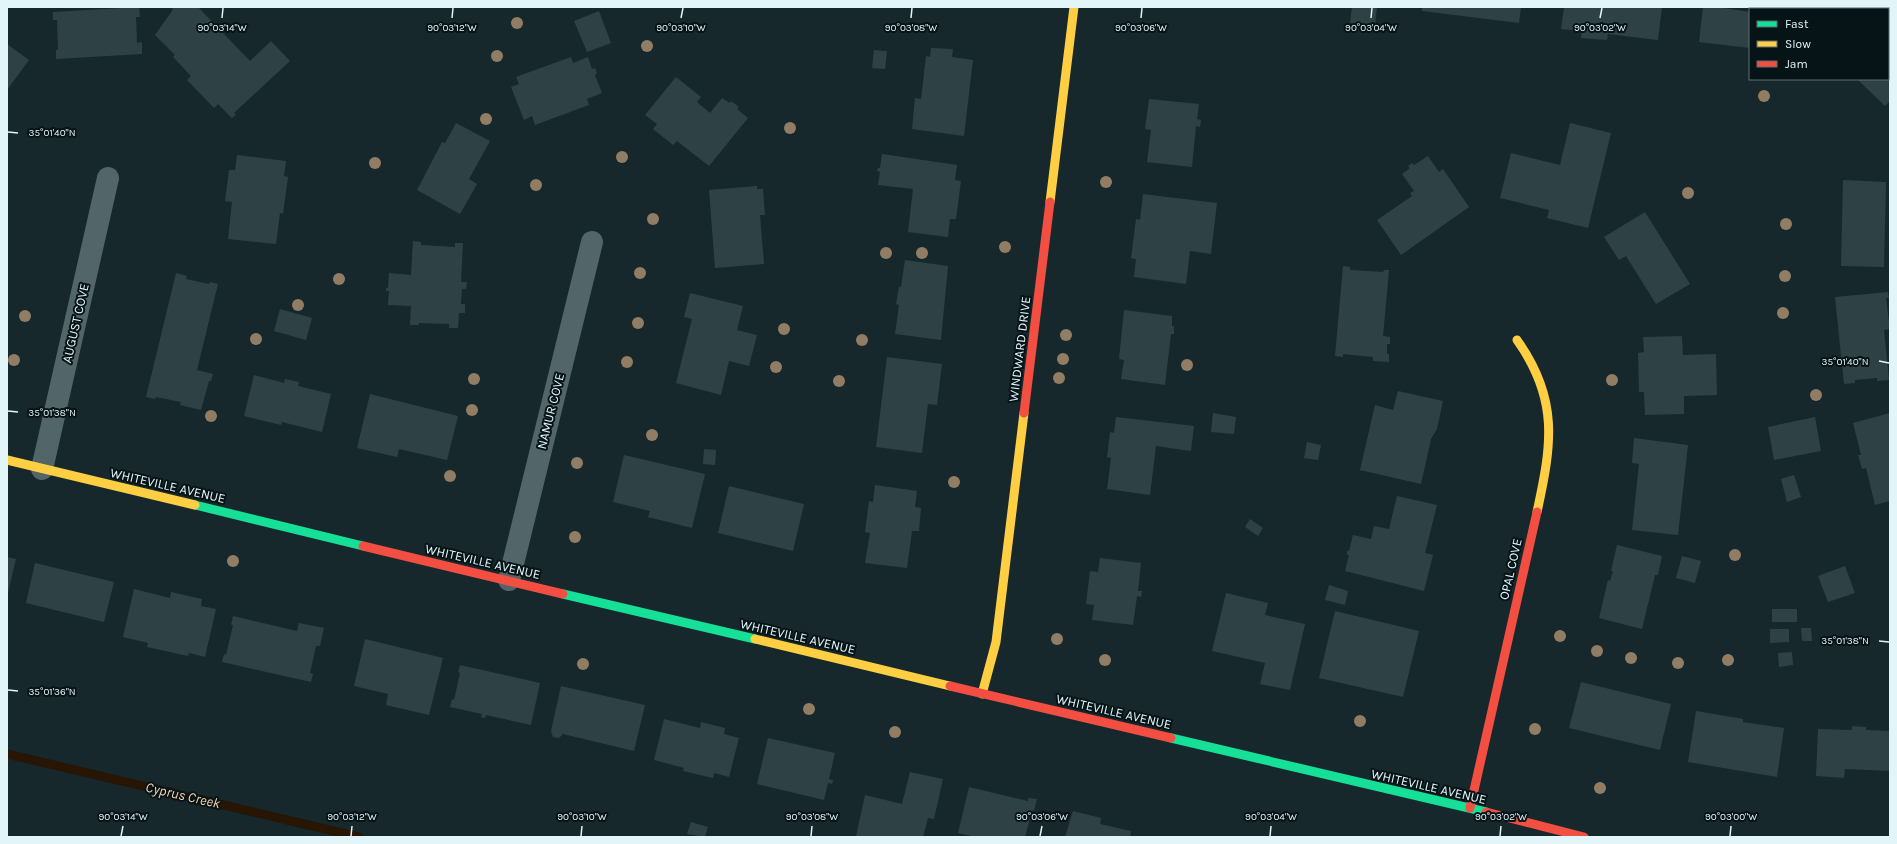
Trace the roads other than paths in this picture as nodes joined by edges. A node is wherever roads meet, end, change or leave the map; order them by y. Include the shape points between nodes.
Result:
1 (1074, 7) edge
2 (108, 178) dead end
3 (592, 242) dead end
4 (1517, 340) dead end
5 (7, 460) edge
6 (42, 468) junction
7 (509, 580) junction
8 (982, 694) junction
9 (1470, 808) junction
10 (1584, 837) edge

1 - 8 street, WINDWARD DRIVE via 996,634
2 - 6 street, AUGUST COVE
3 - 7 street, NAMUR COVE
4 - 9 street, OPAL COVE via 1530,358 1545,397 1549,420 1548,442 1538,505
5 - 6 street, WHITEVILLE AVENUE
6 - 7 street, WHITEVILLE AVENUE
7 - 8 street, WHITEVILLE AVENUE
8 - 9 street, WHITEVILLE AVENUE
9 - 10 street, WHITEVILLE AVENUE

